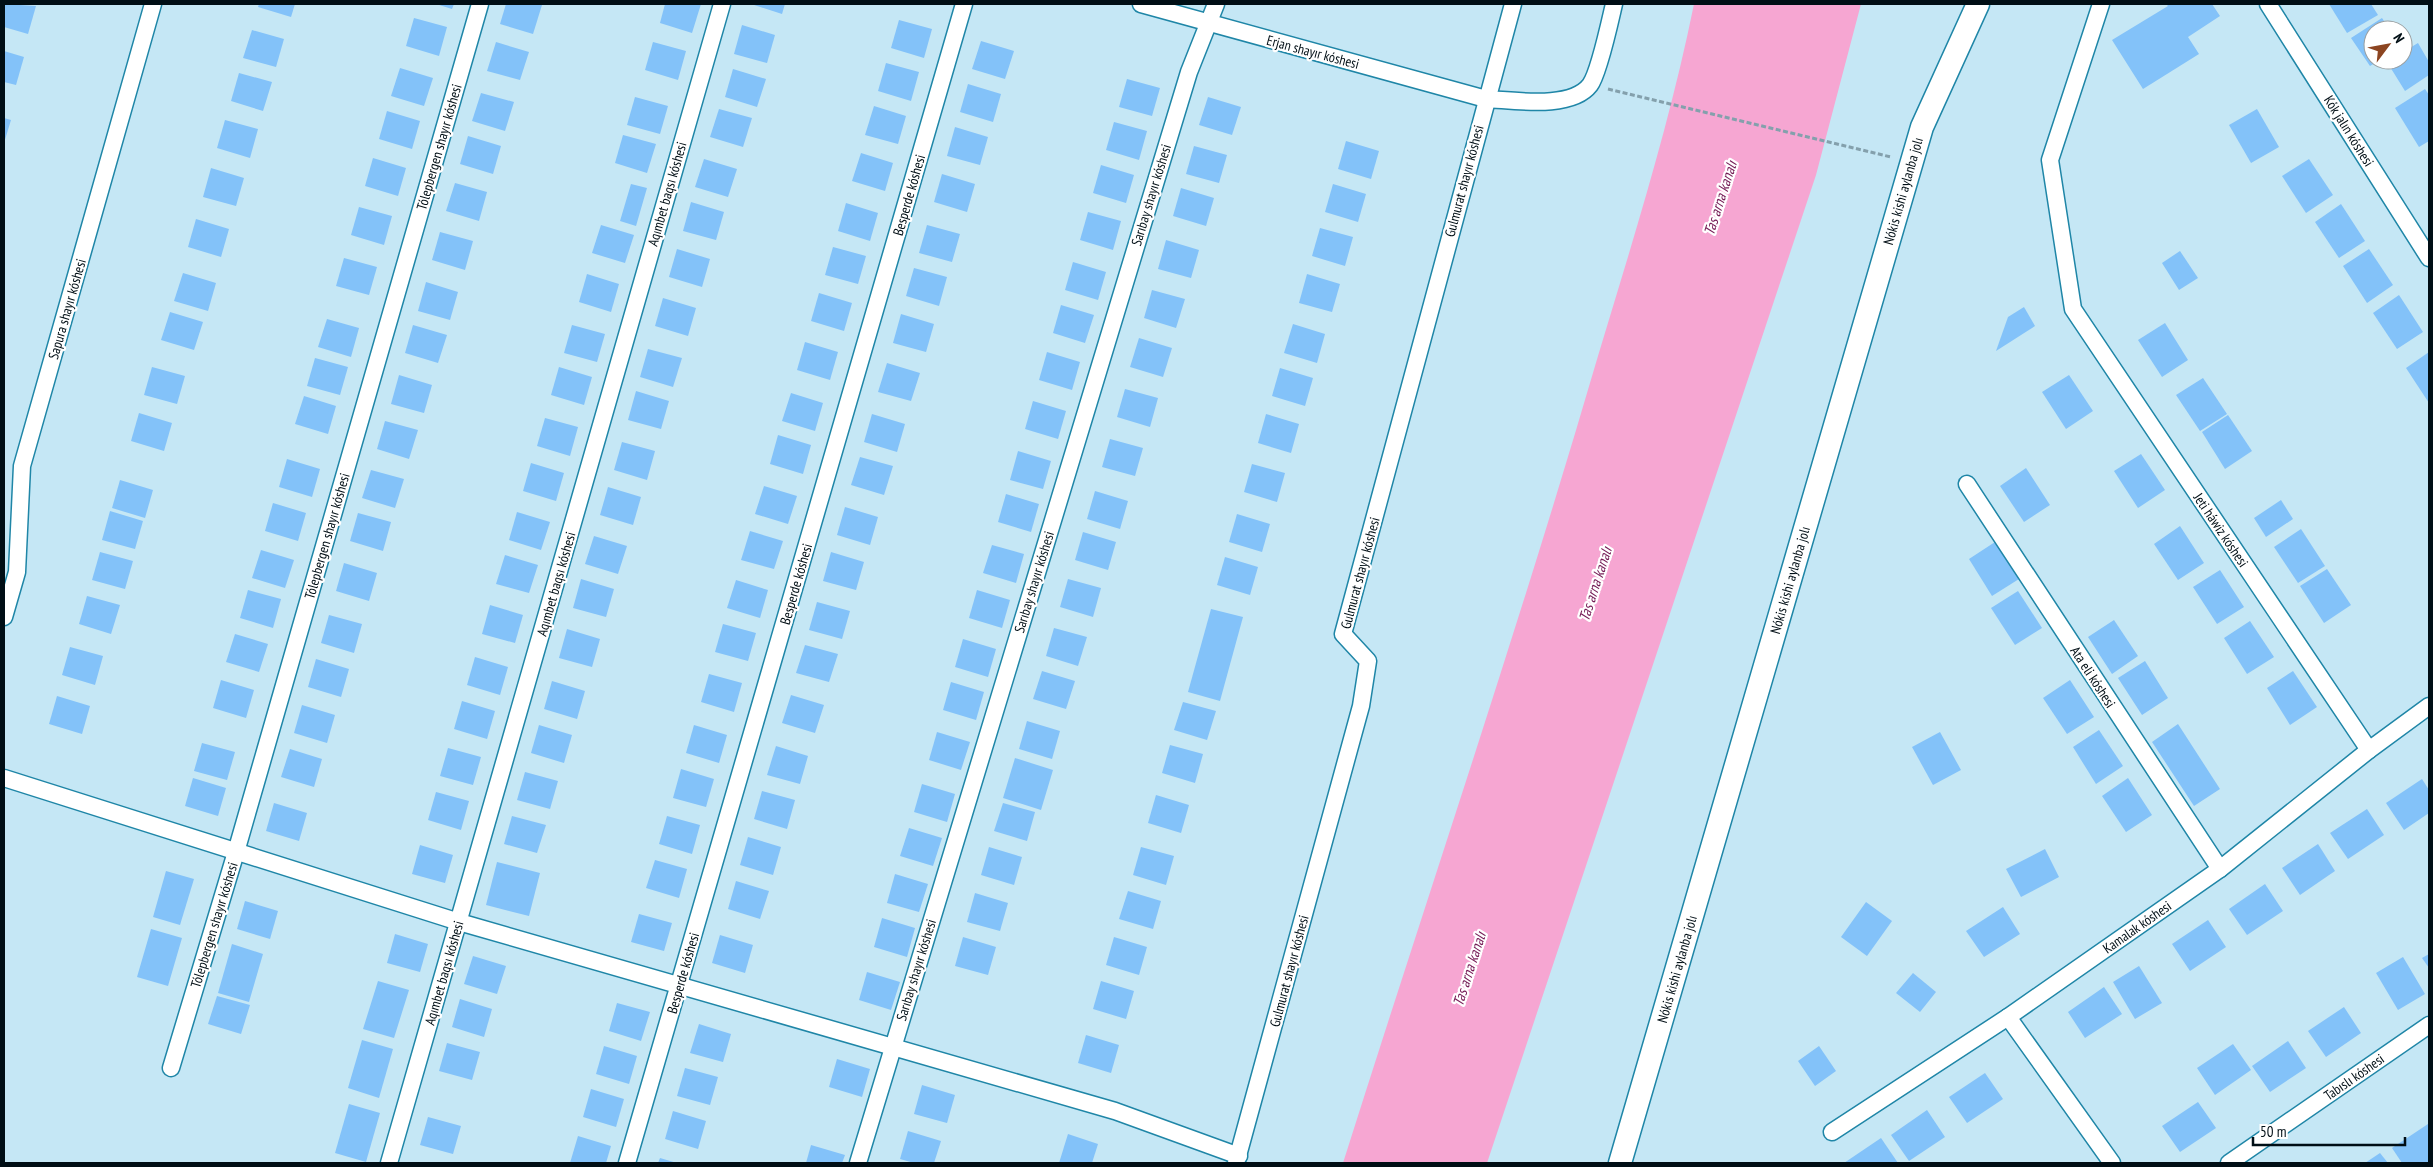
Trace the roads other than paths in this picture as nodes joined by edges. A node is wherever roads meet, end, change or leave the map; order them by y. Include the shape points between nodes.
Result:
1 (153, 4) edge
2 (480, 4) edge
3 (722, 4) edge
4 (964, 4) edge
5 (1140, 4) edge
6 (1216, 4) edge
7 (1513, 4) edge
8 (1614, 4) edge
9 (1978, 4) edge
10 (2101, 4) edge
11 (2268, 4) edge
12 (1208, 23) junction
13 (1486, 99) junction
14 (2429, 258) edge
15 (1967, 484) dead end
16 (4, 617) edge
17 (2429, 706) edge
18 (2369, 750) junction
19 (4, 778) edge
20 (236, 852) junction
21 (2220, 869) junction
22 (459, 922) junction
23 (680, 984) junction
24 (2008, 1017) junction
25 (2429, 1024) edge
26 (893, 1048) junction
27 (171, 1068) dead end
28 (1832, 1132) dead end
29 (1238, 1160) edge
30 (389, 1163) edge
31 (627, 1163) edge
32 (858, 1163) edge
33 (1620, 1163) edge
34 (2112, 1163) edge
35 (2230, 1163) edge

1 - 16 street, Sapura shayır kóshesi via 22,466 17,572
2 - 20 street, Tólepbergen shayır kóshesi
3 - 22 street, Aqımbet baqsı kóshesi
4 - 23 street, Besperde kóshesi
5 - 12 street, Erjan shayır kóshesi
6 - 12 street, Sarıbay shayır kóshesi
7 - 13 street, Gulmurat shayır kóshesi
8 - 13 street, Erjan shayır kóshesi via 1603,50 1590,85 1578,94 1558,101
9 - 33 main road, Nókis kishi aylanba jolı via 1922,127
10 - 18 street, Jeti háwiz kóshesi via 2050,160 2073,309
11 - 14 street, Kók jalın kóshesi
12 - 13 street, Erjan shayır kóshesi
12 - 26 street, Sarıbay shayır kóshesi via 1188,72
13 - 29 street, Gulmurat shayır kóshesi via 1344,634 1368,661 1360,706
15 - 21 street, Ata eli kóshesi
17 - 18 street, Kamalak kóshesi
18 - 21 street, Kamalak kóshesi
19 - 20 street
20 - 22 street
20 - 27 street, Tólepbergen shayır kóshesi
21 - 24 street, Kamalak kóshesi
22 - 23 street
22 - 30 street, Aqımbet baqsı kóshesi
23 - 26 street
23 - 31 street, Besperde kóshesi
24 - 28 street, Kamalak kóshesi
24 - 34 street
25 - 35 street, Tabıslı kóshesi
26 - 29 street via 1115,1111
26 - 32 street, Sarıbay shayır kóshesi

